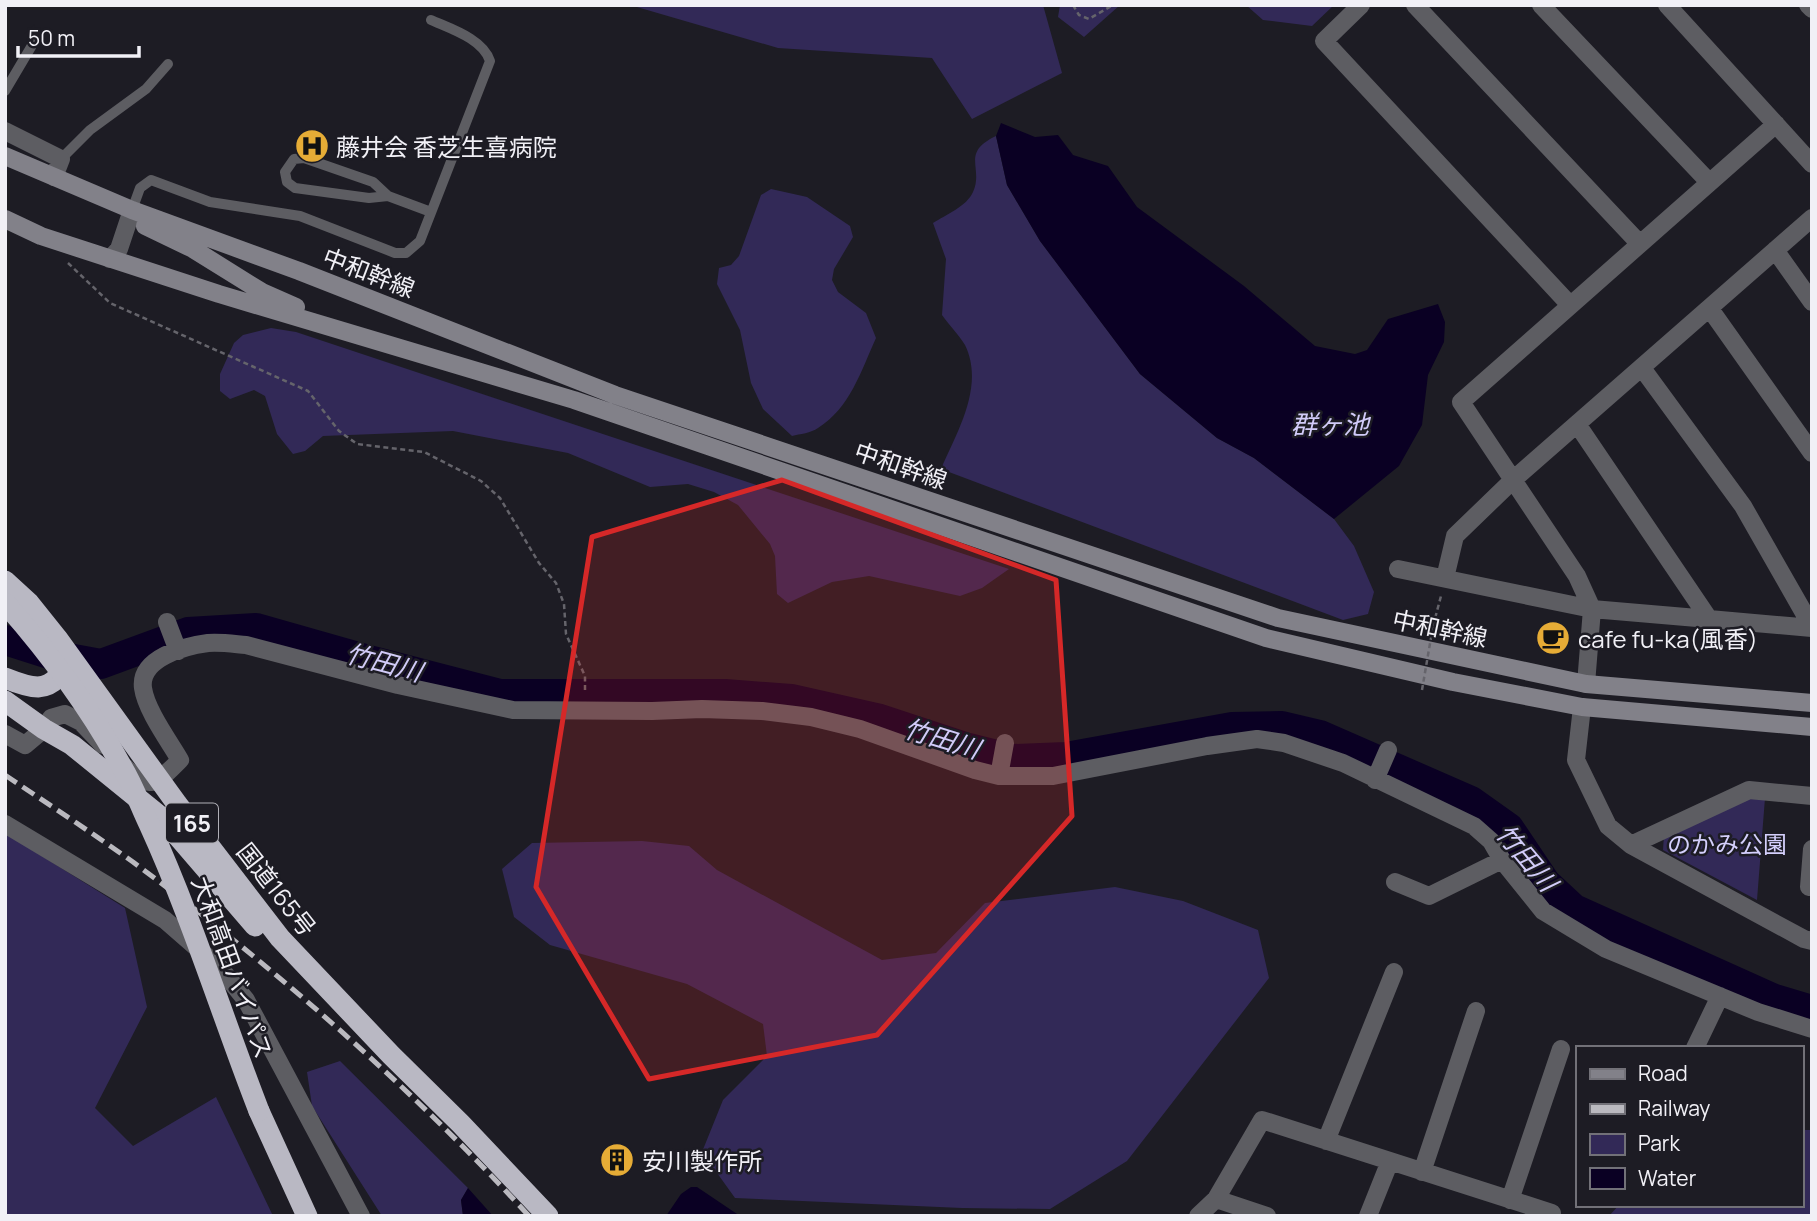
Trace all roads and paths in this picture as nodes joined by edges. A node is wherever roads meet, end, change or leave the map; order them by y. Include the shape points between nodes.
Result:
1 (1073, 5) edge
2 (1113, 5) edge
3 (1361, 5) edge
4 (1415, 5) edge
5 (1541, 5) edge
6 (1667, 5) edge
7 (1808, 5) edge
8 (1812, 9) edge
9 (431, 20) dead end
10 (33, 42) dead end
11 (168, 64) dead end
12 (5, 91) edge
13 (1776, 124) junction
14 (5, 131) edge
15 (5, 156) edge
16 (61, 159) junction
17 (1812, 164) edge
18 (54, 177) junction
19 (1709, 182) junction
20 (388, 196) junction
21 (132, 210) junction
22 (431, 212) junction
23 (1812, 218) edge
24 (5, 219) edge
25 (41, 236) junction
26 (1639, 243) junction
27 (1775, 250) junction
28 (110, 259) junction
29 (1812, 302) edge
30 (1570, 305) junction
31 (1710, 309) junction
32 (318, 323) junction
33 (1642, 368) junction
34 (1577, 424) junction
35 (1812, 453) edge
36 (1514, 479) junction
37 (1398, 569) dead end
38 (1445, 579) junction
39 (5, 581) edge
40 (5, 603) edge
41 (1591, 609) junction
42 (1709, 619) junction
43 (167, 622) dead end
44 (1812, 628) edge
45 (57, 638) junction
46 (178, 651) junction
47 (585, 676) dead end
48 (5, 678) edge
49 (1586, 684) junction
50 (1422, 690) dead end
51 (5, 701) edge
52 (1812, 704) edge
53 (1582, 706) junction
54 (1812, 727) edge
55 (44, 729) junction
56 (5, 733) edge
57 (1005, 743) dead end
58 (1388, 750) dead end
59 (999, 776) junction
60 (160, 780) junction
61 (1376, 780) junction
62 (1812, 796) edge
63 (5, 824) edge
64 (1632, 845) junction
65 (1812, 849) edge
66 (1502, 860) junction
67 (1395, 882) dead end
68 (1812, 887) edge
69 (1812, 941) edge
70 (1394, 972) dead end
71 (1720, 996) junction
72 (1476, 1011) dead end
73 (1812, 1029) edge
74 (1696, 1046) edge
75 (1561, 1049) dead end
76 (391, 1055) junction
77 (1326, 1141) junction
78 (1390, 1161) junction
79 (1422, 1172) junction
80 (1216, 1199) junction
81 (1510, 1200) junction
82 (307, 1216) edge
83 (361, 1216) edge
84 (548, 1216) edge
85 (1198, 1216) edge
86 (1267, 1216) edge
87 (1368, 1216) edge
88 (1551, 1216) edge

1 - 2 path via 1079,15 1089,19
3 - 30 street via 1324,41
4 - 26 street
5 - 19 street
6 - 13 street
7 - 8 street
9 - 22 lane via 479,46 490,61
10 - 12 lane
11 - 16 lane via 146,89 90,130
13 - 17 street
13 - 19 street
14 - 16 street
15 - 18 main road, 中和幹線
16 - 18 street
18 - 21 main road, 中和幹線
19 - 26 street
20 - 20 lane via 369,198 295,188 285,172 293,159 304,158 373,182
20 - 22 lane
21 - 22 lane via 140,188 151,180 210,202 300,216 396,253 406,253 420,241
21 - 28 street via 120,249
21 - 32 main road via 139,223 193,249 262,292 300,308
21 - 49 main road, 中和幹線 via 615,395 1278,618
23 - 27 street
24 - 25 main road, 中和幹線
25 - 28 main road, 中和幹線
25 - 47 path via 110,303 308,391 339,431 357,444 424,452 481,481 500,498 556,583 564,604 566,635
26 - 30 street
27 - 29 street
27 - 31 street
28 - 32 main road, 中和幹線
30 - 36 street via 1461,402
31 - 33 street
31 - 35 street
32 - 53 main road, 中和幹線 via 574,400 1266,638 1453,682
33 - 34 street
33 - 44 street via 1743,506
34 - 36 street
34 - 42 street
36 - 38 street via 1455,536
36 - 41 street via 1577,576
37 - 38 street
38 - 41 street
38 - 50 path, bridge
39 - 45 highway, 国道165号 / 165
40 - 82 highway, 大和高田バイパス / 165, bridge via 69,683 124,769 177,888 259,1111
41 - 42 street
41 - 49 street
42 - 44 street
43 - 46 street
45 - 48 highway, 165 via 65,664 61,675 39,687
45 - 60 highway, 国道165号 / 165
46 - 59 street via 207,643 246,645 513,710 702,709 811,717
46 - 60 street via 147,669 142,684 180,760
49 - 52 main road, 中和幹線
51 - 55 highway, 国道165号 / 165
53 - 54 main road, 中和幹線
53 - 64 street via 1576,761 1608,826
55 - 56 street via 25,745
55 - 60 street via 51,718 65,714 81,722 136,779 144,784
55 - 76 highway, 国道165号 / 165 via 162,818 266,939
57 - 59 street
58 - 61 street
59 - 61 street via 1053,776 1257,739 1312,751
60 - 76 highway, 国道165号 / 165 via 281,937
61 - 66 street via 1474,826 1491,841
62 - 64 street via 1749,790
63 - 83 street via 165,920 220,968 246,1000 274,1049
64 - 69 street
65 - 68 street
66 - 67 street via 1429,896
66 - 71 street via 1544,911 1606,949
70 - 77 street
71 - 73 street
71 - 74 street
72 - 79 street
75 - 81 street
76 - 84 highway, 国道165号 / 165
77 - 78 street
77 - 80 street via 1262,1120
78 - 79 street
78 - 87 street
79 - 81 street
80 - 85 street
80 - 86 street
81 - 88 street

